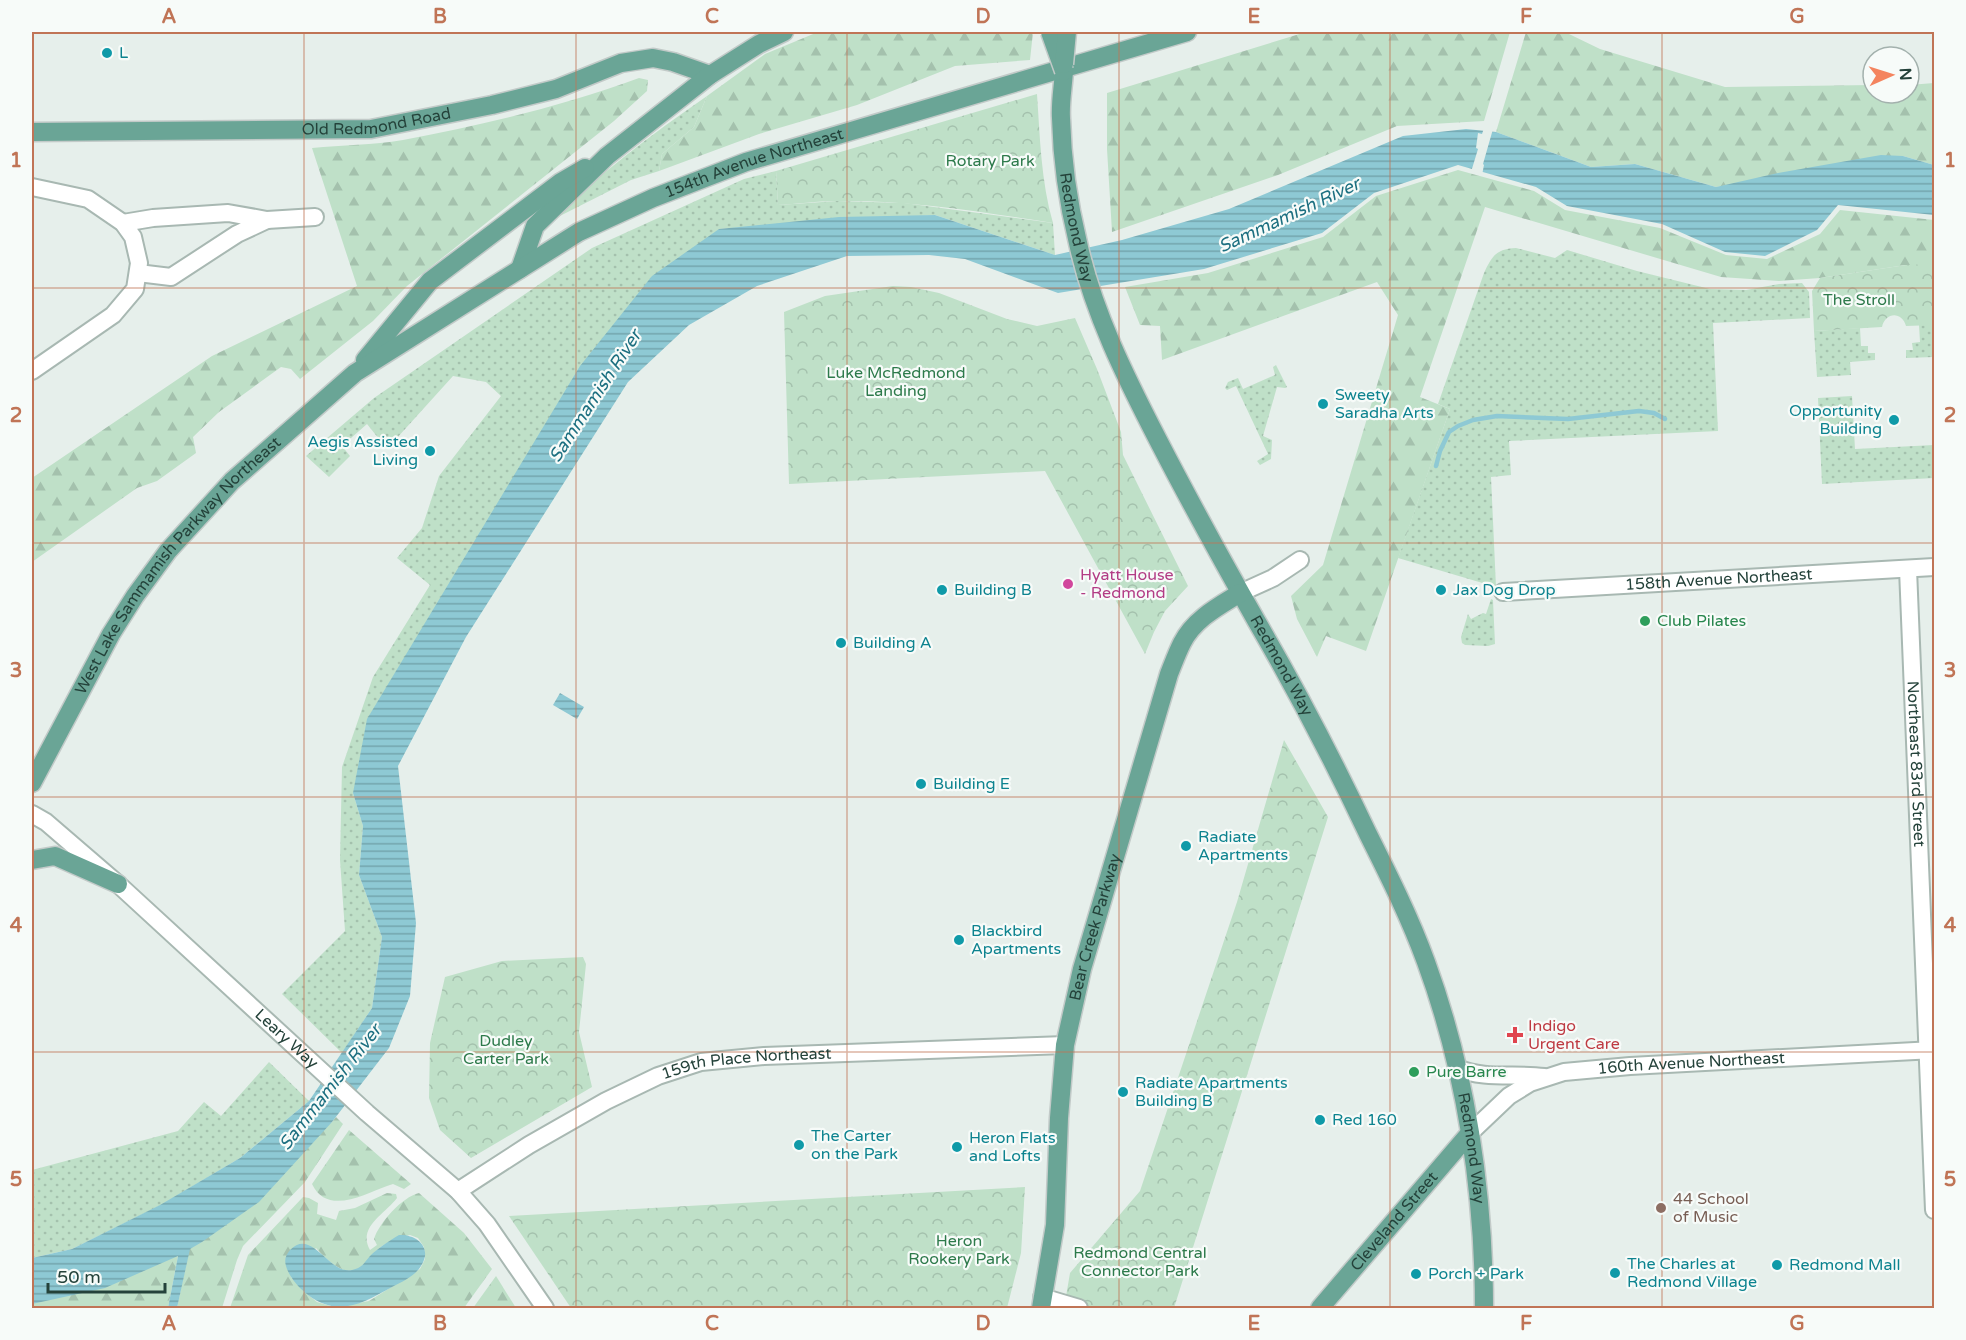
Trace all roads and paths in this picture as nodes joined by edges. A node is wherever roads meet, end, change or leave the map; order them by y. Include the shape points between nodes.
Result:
1 (784, 32) edge
2 (1050, 32) edge
3 (1067, 32) edge
4 (1187, 32) edge
5 (1064, 71) junction
6 (710, 75) junction
7 (32, 132) edge
8 (607, 156) junction
9 (32, 187) edge
10 (315, 217) dead end
11 (267, 220) junction
12 (123, 223) junction
13 (520, 269) junction
14 (138, 273) junction
15 (32, 371) edge
16 (355, 373) junction
17 (1300, 560) dead end
18 (1935, 567) edge
19 (1908, 569) junction
20 (1503, 592) dead end
21 (1240, 593) junction
22 (32, 783) edge
23 (32, 814) edge
24 (32, 860) edge
25 (118, 884) junction
26 (1065, 1045) junction
27 (1931, 1050) edge
28 (1457, 1068) junction
29 (1545, 1077) junction
30 (1469, 1134) junction
31 (458, 1191) junction
32 (1935, 1210) edge
33 (1039, 1305) edge
34 (545, 1308) edge
35 (1079, 1308) edge
36 (1320, 1308) edge
37 (1484, 1308) edge

1 - 6 main road
2 - 5 main road, bridge
3 - 5 main road, Redmond Way, bridge
4 - 13 main road, 154th Avenue Northeast via 746,162 586,228
5 - 21 main road, Redmond Way via 1062,128 1066,184 1078,246 1096,303 1126,379
6 - 7 main road, Old Redmond Road via 653,58 621,63 556,88 492,105 371,129
6 - 8 main road
8 - 13 main road via 535,226
8 - 16 main road via 561,182 430,281
9 - 12 street via 88,199
10 - 11 street
11 - 12 street via 228,213
11 - 14 street via 237,234 171,277
12 - 14 street via 133,237
13 - 16 main road, 154th Avenue Northeast
14 - 15 street via 135,289 113,315
16 - 22 main road, West Lake Sammamish Parkway Northeast via 232,481 168,551 111,634
17 - 21 street
18 - 19 street, 158th Avenue Northeast
19 - 20 street, 158th Avenue Northeast
19 - 27 street, Northeast 83rd Street
21 - 26 main road, Bear Creek Parkway via 1194,626 1169,674 1082,969
21 - 28 main road, Redmond Way via 1340,776 1403,906 1431,977
23 - 25 street, Leary Way
24 - 25 main road via 55,856
25 - 31 street, Leary Way via 367,1113
26 - 31 street, 159th Place Northeast via 764,1056 701,1062 658,1076 606,1101
26 - 33 main road, Bear Creek Parkway via 1055,1225
27 - 29 street, 160th Avenue Northeast via 1600,1068
27 - 32 street, Northeast 83rd Street
28 - 29 street via 1486,1076
28 - 30 main road, Redmond Way
29 - 30 street, 160th Avenue Northeast via 1509,1096
30 - 36 main road, Cleveland Street
30 - 37 main road, Redmond Way via 1479,1212
31 - 34 street, Leary Way via 487,1224
33 - 35 street

